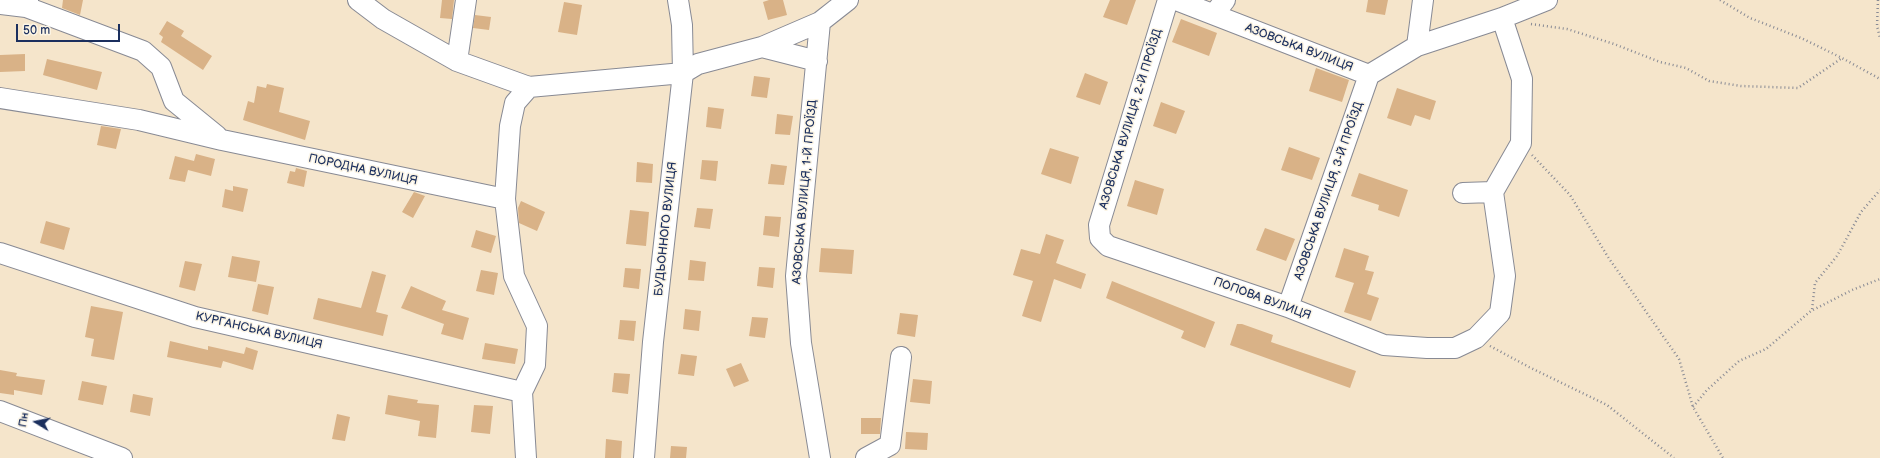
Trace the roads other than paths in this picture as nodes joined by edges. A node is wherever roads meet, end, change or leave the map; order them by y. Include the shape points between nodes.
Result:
1 (358, 0) edge
2 (466, 0) edge
3 (678, 0) edge
4 (848, 0) edge
5 (1168, 0) edge
6 (1176, 0) edge
7 (1423, 0) edge
8 (1547, 0) edge
9 (0, 4) edge
10 (27, 4) edge
11 (1220, 7) edge
12 (820, 22) junction
13 (1504, 25) junction
14 (1417, 46) junction
15 (762, 47) junction
16 (457, 61) junction
17 (817, 61) junction
18 (683, 74) junction
19 (1369, 75) junction
20 (529, 86) junction
21 (0, 98) edge
22 (222, 140) junction
23 (1493, 192) junction
24 (1463, 193) dead end
25 (505, 200) junction
26 (1100, 238) joint
27 (0, 253) edge
28 (1288, 306) junction
29 (901, 357) dead end
30 (522, 392) junction
31 (0, 411) edge
32 (122, 458) edge
33 (526, 458) edge
34 (644, 458) edge
35 (820, 458) edge
36 (866, 458) edge

1 - 16 street via 383,19
2 - 16 street
3 - 18 street, БУДЬОННОГО ВУЛИЦЯ via 682,25
4 - 12 street
5 - 26 street, АЗОВСЬКА ВУЛИЦЯ, 2-Й ПРОЇЗД via 1099,224
6 - 11 street, АЗОВСЬКА ВУЛИЦЯ
7 - 14 street
8 - 13 street, АЗОВСЬКА ВУЛИЦЯ
9 - 10 street, ПОРОДНА ВУЛИЦЯ
10 - 22 street, ПОРОДНА ВУЛИЦЯ via 143,51 161,67 174,102
11 - 19 street, АЗОВСЬКА ВУЛИЦЯ
12 - 15 street
12 - 17 street, АЗОВСЬКА ВУЛИЦЯ, 1-Й ПРОЇЗД
13 - 14 street, АЗОВСЬКА ВУЛИЦЯ
13 - 23 street via 1522,79 1521,143
14 - 19 street, АЗОВСЬКА ВУЛИЦЯ
15 - 17 street
15 - 18 street via 698,64
16 - 20 street
17 - 35 street, АЗОВСЬКА ВУЛИЦЯ, 1-Й ПРОЇЗД via 796,276 801,342
18 - 20 street
18 - 34 street, БУДЬОННОГО ВУЛИЦЯ via 653,342
19 - 28 street, АЗОВСЬКА ВУЛИЦЯ, 3-Й ПРОЇЗД
20 - 25 street via 515,103 510,126
21 - 22 street, ПОРОДНА ВУЛИЦЯ via 139,120
22 - 25 street, ПОРОДНА ВУЛИЦЯ
23 - 24 street
23 - 28 street, ПОПОВА ВУЛИЦЯ via 1505,276 1500,313 1476,338 1454,348 1384,345
25 - 30 street via 514,276 537,326 535,365
26 - 28 street, ПОПОВА ВУЛИЦЯ via 1108,246
27 - 30 street, КУРГАНСЬКА ВУЛИЦЯ via 195,317
29 - 36 street via 890,445
30 - 33 street
31 - 32 street

